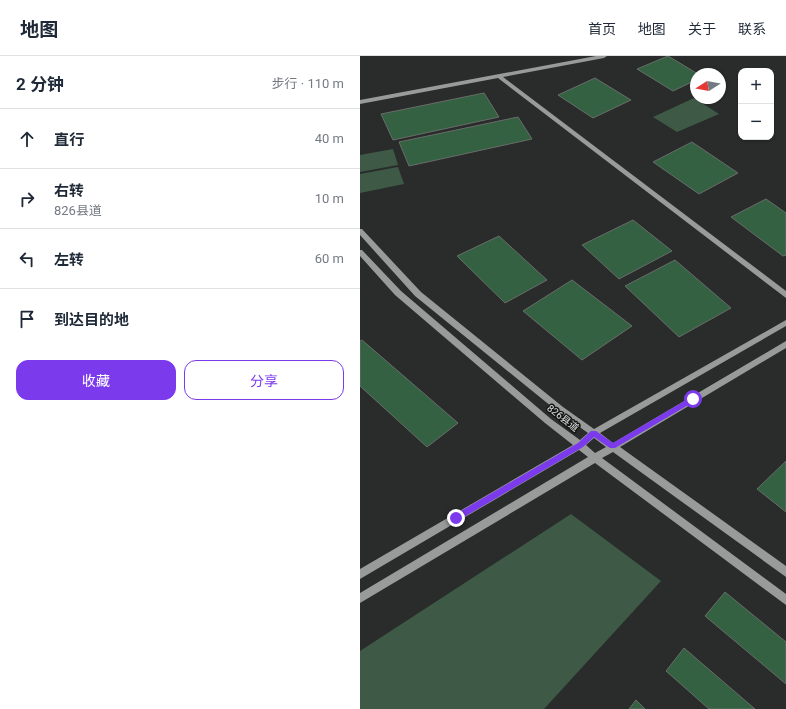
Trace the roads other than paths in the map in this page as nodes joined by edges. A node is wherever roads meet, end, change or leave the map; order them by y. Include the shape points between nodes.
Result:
1 (604, 56) edge
2 (499, 76) junction
3 (360, 102) edge
4 (360, 231) edge
5 (360, 252) edge
6 (786, 295) edge
7 (786, 323) edge
8 (786, 344) edge
9 (594, 433) junction
10 (580, 445) junction
11 (613, 446) junction
12 (595, 458) junction
13 (786, 572) edge
14 (360, 574) edge
15 (360, 598) edge
16 (786, 600) edge

1 - 2 street
2 - 3 street
2 - 6 street
4 - 9 street, 826县道 via 418,294 560,409
5 - 10 street, 826县道 via 398,293 548,421
7 - 9 street
8 - 11 street
9 - 10 street
9 - 11 street, 826县道
10 - 12 street, 826县道
10 - 14 street
11 - 12 street
11 - 13 street, 826县道
12 - 15 street
12 - 16 street, 826县道

